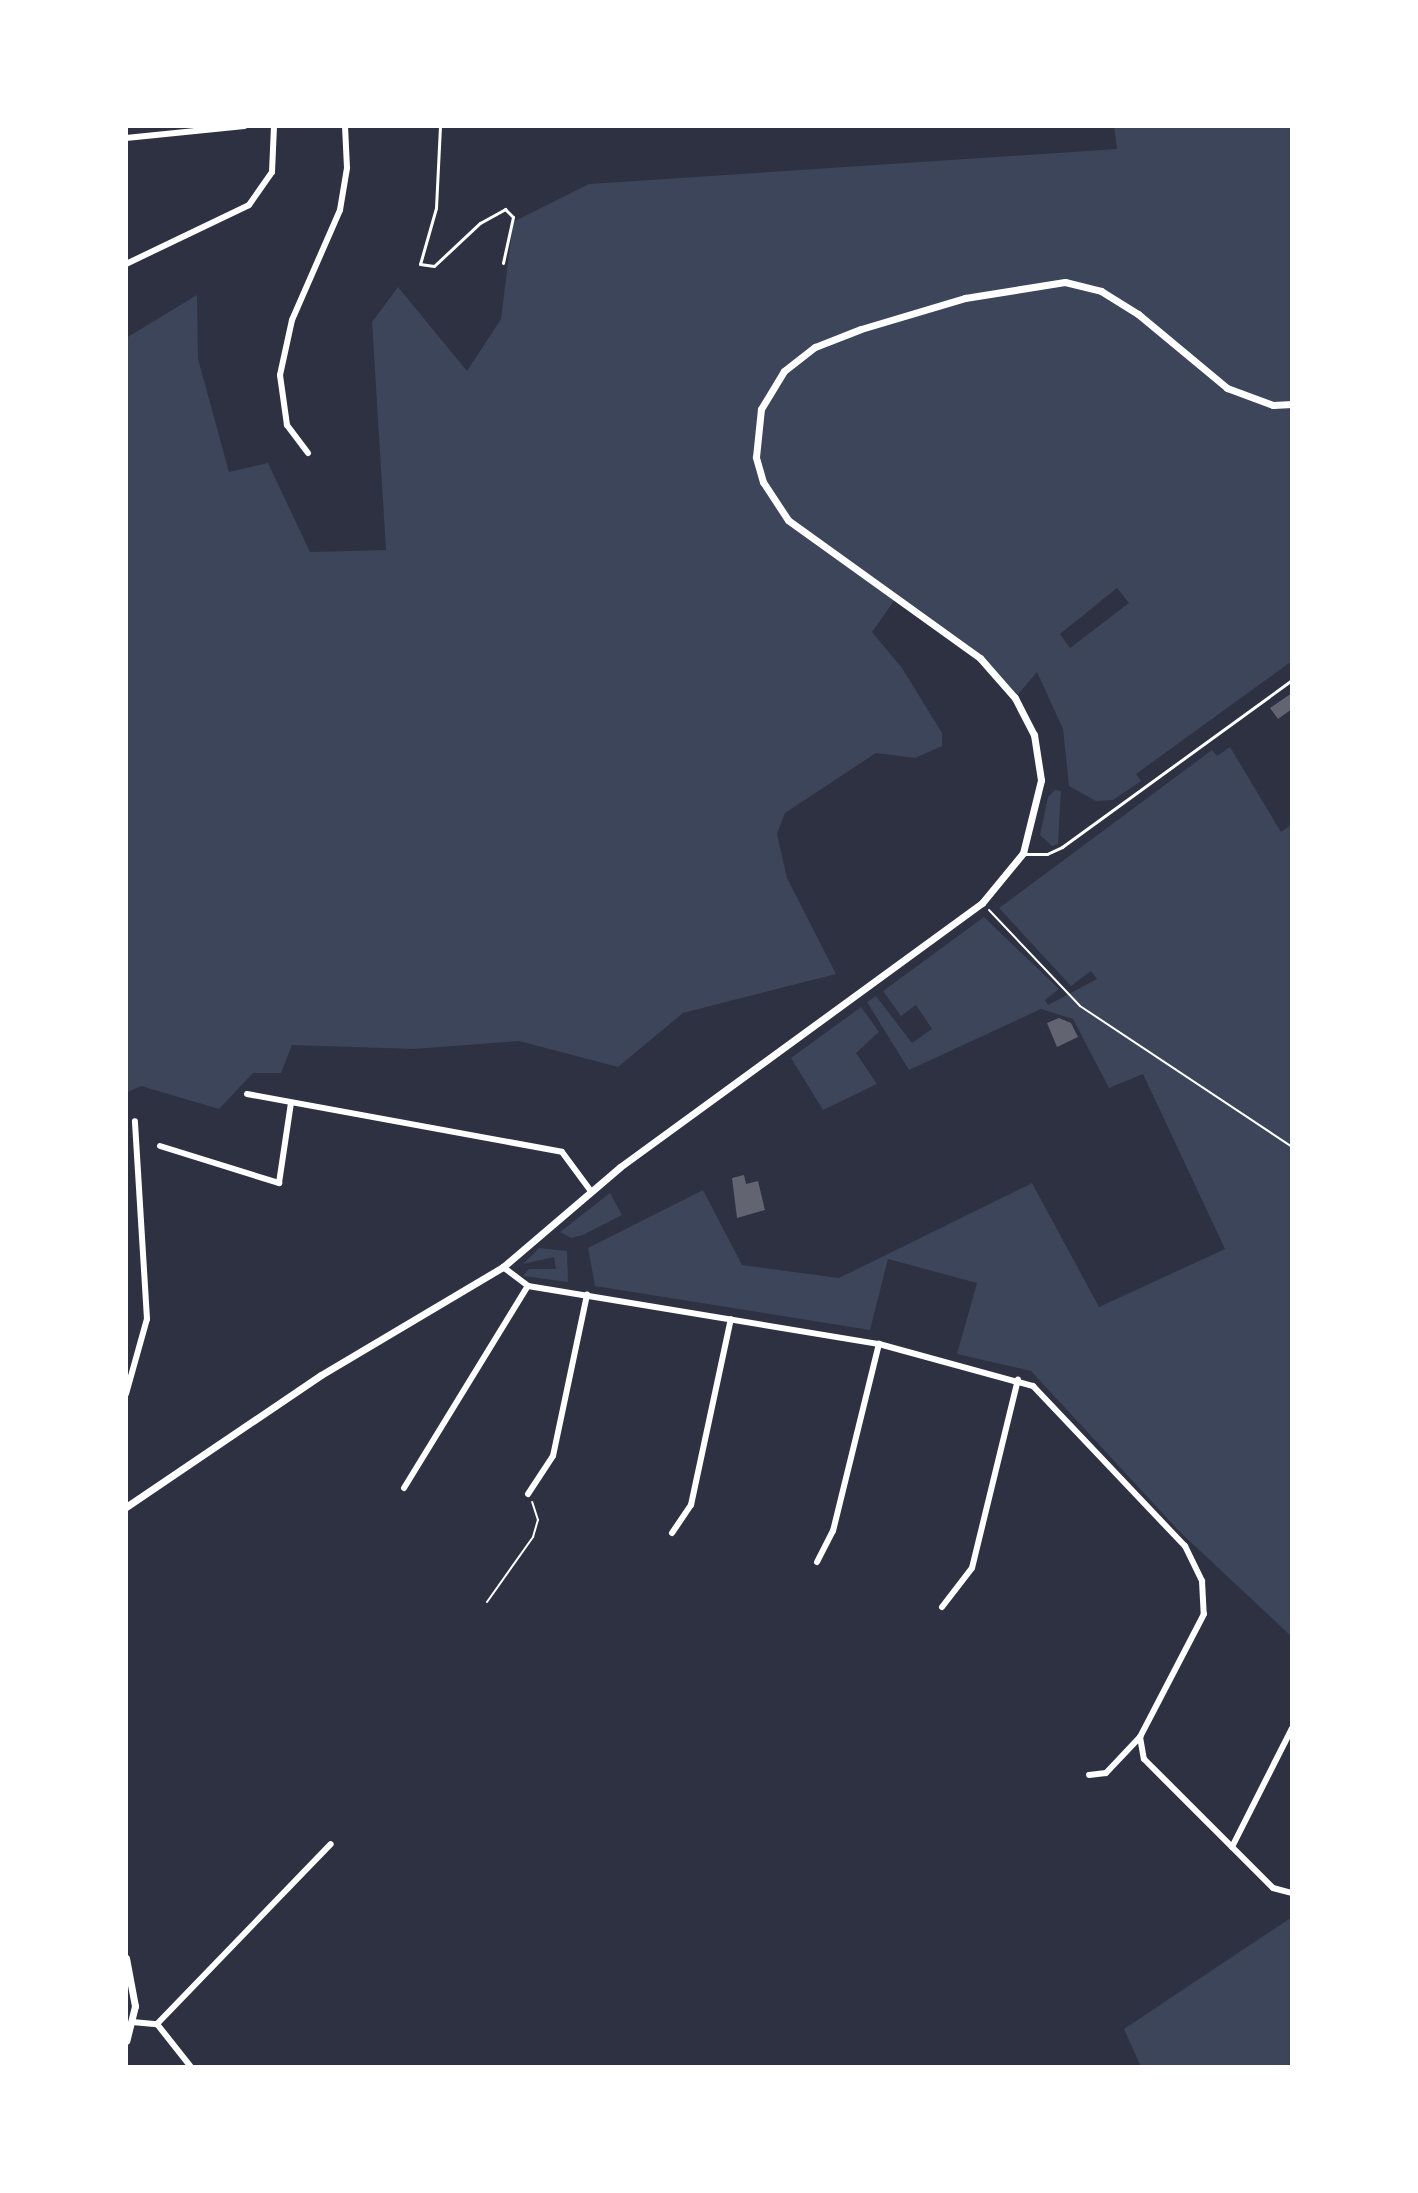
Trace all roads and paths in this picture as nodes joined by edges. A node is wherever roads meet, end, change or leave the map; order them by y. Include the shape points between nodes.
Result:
1 (244, 126) edge
2 (274, 126) edge
3 (345, 126) edge
4 (440, 126) edge
5 (126, 138) edge
6 (503, 263) dead end
7 (126, 264) edge
8 (1292, 404) edge
9 (308, 453) dead end
10 (1292, 680) edge
11 (1023, 853) junction
12 (988, 909) dead end
13 (247, 1094) dead end
14 (291, 1103) junction
15 (135, 1121) dead end
16 (160, 1146) dead end
17 (1292, 1147) edge
18 (590, 1190) junction
19 (503, 1267) junction
20 (528, 1286) junction
21 (587, 1295) junction
22 (731, 1319) junction
23 (879, 1344) junction
24 (1018, 1380) junction
25 (126, 1394) edge
26 (404, 1488) dead end
27 (528, 1494) joint
28 (126, 1507) edge
29 (672, 1533) dead end
30 (817, 1562) dead end
31 (487, 1602) dead end
32 (942, 1607) dead end
33 (1292, 1728) edge
34 (1140, 1737) junction
35 (1089, 1775) dead end
36 (331, 1844) dead end
37 (1232, 1847) junction
38 (1292, 1893) edge
39 (126, 1958) edge
40 (132, 2022) junction
41 (157, 2024) junction
42 (126, 2041) edge
43 (191, 2067) edge

1 - 5 street
2 - 7 street via 272,172 249,205
3 - 9 street via 347,168 340,210 292,320 280,375 287,425
4 - 6 lane via 436,208 420,264 434,266 480,223 505,209 513,217
8 - 11 street via 1273,405 1227,388 1138,314 1101,291 1065,282 965,298 861,329 798,358 773,386 761,409 756,457 763,482 788,520 980,658 1026,716 1041,780
10 - 11 lane via 1062,847 1047,854
11 - 18 street via 982,903
12 - 17 path via 1080,1006
13 - 14 street
14 - 16 street via 279,1183
14 - 18 street via 562,1152
15 - 25 street via 147,1319
18 - 19 street
19 - 20 street
19 - 28 street via 321,1375
20 - 21 street
20 - 26 street
21 - 22 street
21 - 27 street via 553,1456
22 - 23 street
22 - 29 street via 691,1505
23 - 24 street
23 - 30 street via 833,1531
24 - 32 street via 972,1568
24 - 34 street via 1048,1401 1185,1546 1202,1581 1204,1614
27 - 31 path via 538,1520 533,1537
33 - 37 street
34 - 35 street via 1106,1773
34 - 37 street via 1144,1759
36 - 41 street
37 - 38 street via 1273,1888
39 - 40 street via 134,1990
40 - 41 street
40 - 42 street
41 - 43 street

